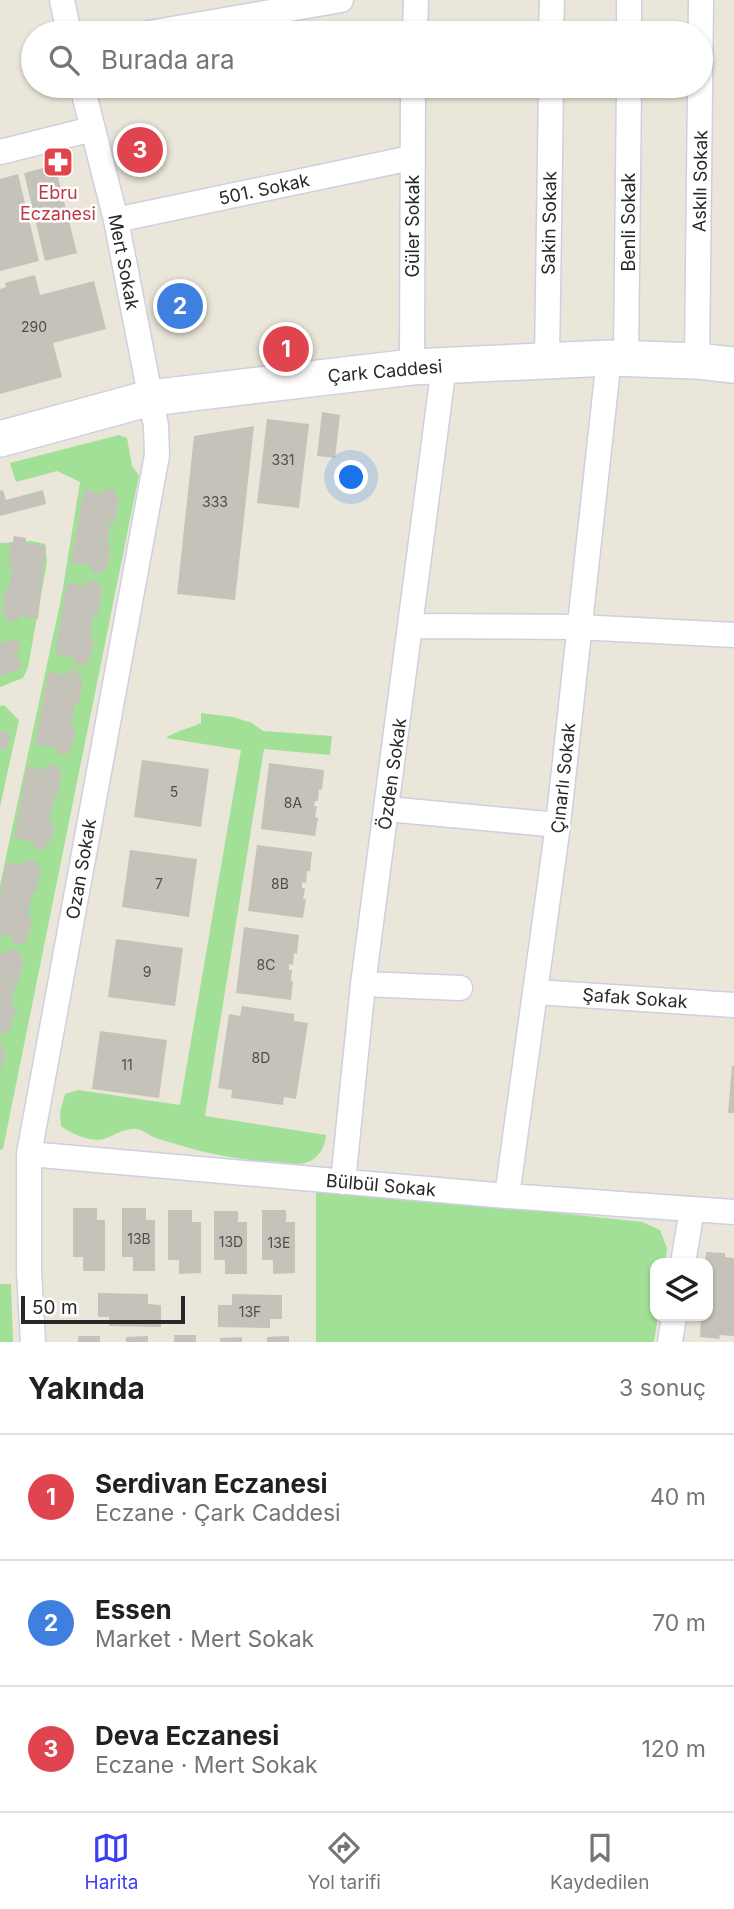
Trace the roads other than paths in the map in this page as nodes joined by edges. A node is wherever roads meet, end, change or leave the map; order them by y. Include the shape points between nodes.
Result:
1 (62, 0) edge
2 (341, 0) edge
3 (416, 0) edge
4 (552, 0) edge
5 (629, 0) edge
6 (701, 0) edge
7 (267, 6) edge
8 (66, 21) edge
9 (201, 21) edge
10 (415, 21) edge
11 (551, 21) edge
12 (629, 21) edge
13 (701, 21) edge
14 (85, 98) edge
15 (414, 98) edge
16 (551, 98) edge
17 (629, 98) edge
18 (701, 98) edge
19 (92, 129) junction
20 (0, 152) edge
21 (411, 158) junction
22 (116, 219) junction
23 (618, 359) junction
24 (547, 361) junction
25 (697, 361) junction
26 (734, 365) edge
27 (428, 366) junction
28 (150, 398) junction
29 (0, 439) edge
30 (411, 626) junction
31 (578, 627) junction
32 (734, 635) edge
33 (387, 809) junction
34 (558, 825) junction
35 (363, 984) junction
36 (460, 988) dead end
37 (536, 992) junction
38 (734, 1005) edge
39 (29, 1154) junction
40 (344, 1182) junction
41 (507, 1196) junction
42 (692, 1209) junction
43 (734, 1212) edge
44 (684, 1258) edge
45 (673, 1321) edge
46 (33, 1342) edge
47 (670, 1342) edge

1 - 8 street
2 - 7 street
3 - 10 street
4 - 11 street
5 - 12 street
6 - 13 street, Askılı Sokak
7 - 9 street
14 - 19 street, Mert Sokak
15 - 21 street, Güler Sokak
16 - 24 street, Sakin Sokak
17 - 23 street, Benli Sokak
18 - 25 street, Askılı Sokak
19 - 20 street
19 - 22 street, Mert Sokak
21 - 22 street, 501. Sokak
21 - 27 street, Güler Sokak
22 - 28 street, Mert Sokak
23 - 24 main road, Çark Caddesi
23 - 25 main road, Çark Caddesi
23 - 31 street, Çınarlı Sokak
24 - 27 main road, Çark Caddesi
25 - 26 main road, Çark Caddesi
27 - 28 main road, Çark Caddesi
27 - 30 street, Özden Sokak
28 - 29 main road, Çark Caddesi
28 - 39 street, Ozan Sokak via 157,455
30 - 31 street
30 - 33 street, Özden Sokak
31 - 32 street
31 - 34 street, Çınarlı Sokak
33 - 34 street
33 - 35 street, Özden Sokak
34 - 37 street, Çınarlı Sokak
35 - 36 street
35 - 40 street, Özden Sokak
37 - 38 street, Şafak Sokak
37 - 41 street, Çınarlı Sokak
39 - 40 street, Bülbül Sokak
39 - 46 street, Ozan Sokak
40 - 41 street, Bülbül Sokak
41 - 42 street, Bülbül Sokak
42 - 43 street, Bülbül Sokak
42 - 44 street
45 - 47 street

